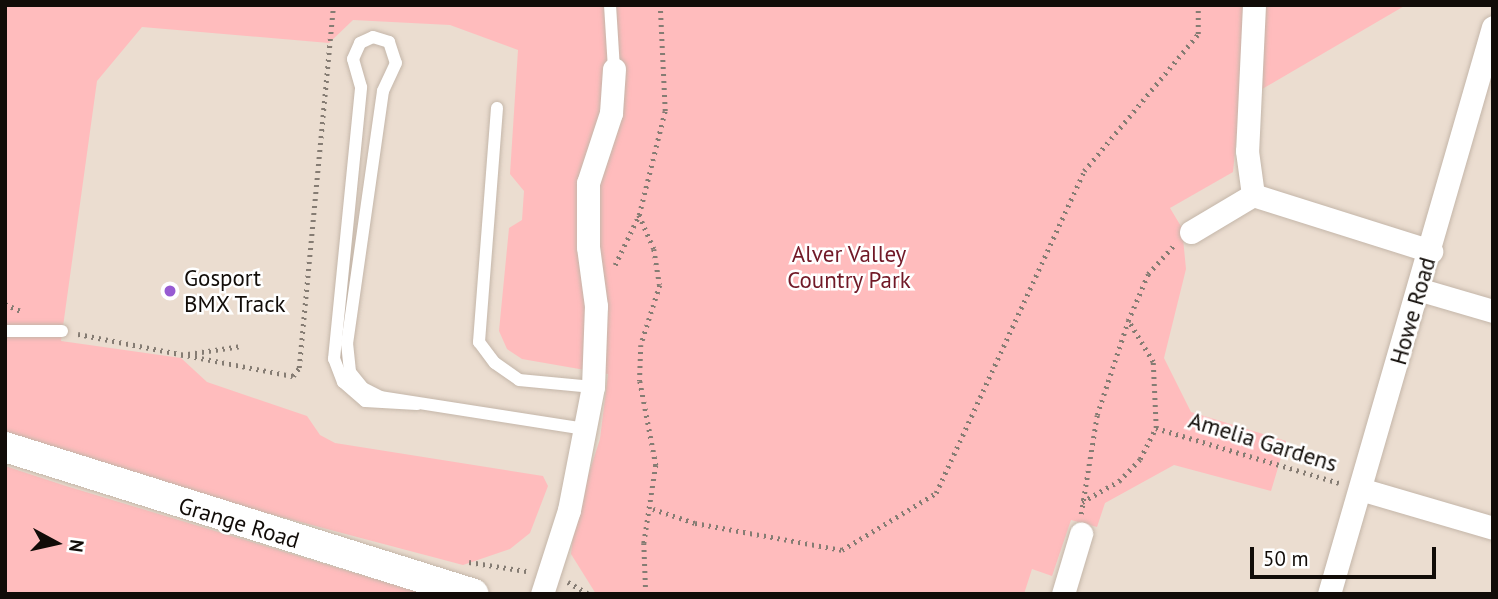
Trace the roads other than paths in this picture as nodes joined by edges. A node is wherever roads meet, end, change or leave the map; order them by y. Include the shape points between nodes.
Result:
1 (610, 5) edge
2 (1254, 5) edge
3 (1493, 27) edge
4 (614, 69) joint
5 (497, 108) dead end
6 (1253, 195) junction
7 (1191, 232) road end
8 (1431, 251) junction
9 (1421, 290) junction
10 (1493, 311) edge
11 (5, 331) edge
12 (62, 331) road end
13 (593, 387) junction
14 (417, 404) junction
15 (586, 429) junction
16 (5, 447) edge
17 (1360, 489) junction
18 (1493, 528) edge
19 (1081, 534) road end
20 (473, 594) edge
21 (542, 594) edge
22 (1063, 594) edge
23 (1329, 594) edge

1 - 4 lane
2 - 6 street via 1247,152
3 - 8 street, Howe Road
4 - 13 street via 611,113 588,183 588,247 596,306
5 - 13 lane via 479,342 495,363 519,380
6 - 7 street
6 - 8 street
8 - 9 street, Howe Road
9 - 10 street
9 - 17 street, Howe Road
11 - 12 lane
13 - 15 street
14 - 14 lane via 366,401 343,382 334,359 361,87 353,59 360,43 373,37 389,43 396,63 383,91 347,362 368,392
14 - 15 lane
15 - 21 street via 569,510
16 - 20 street, Grange Road
17 - 18 street
17 - 23 street, Howe Road
19 - 22 street

